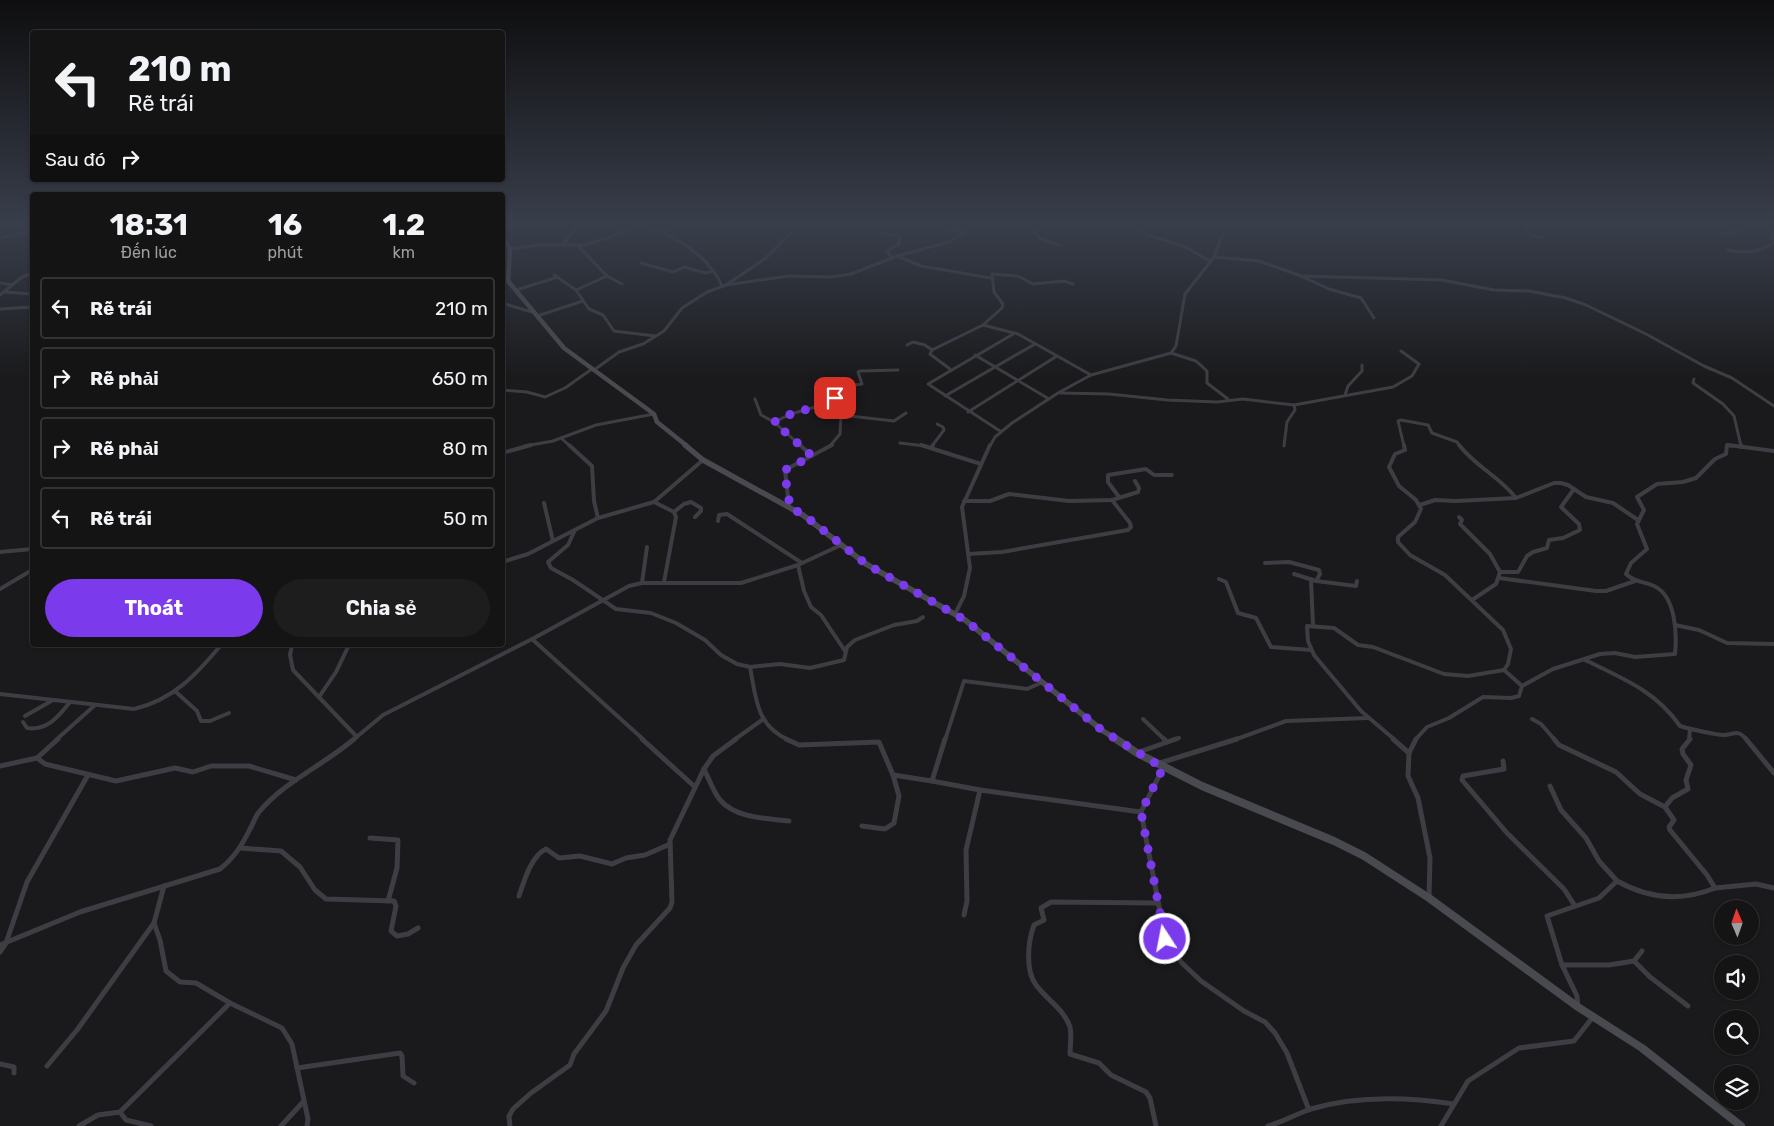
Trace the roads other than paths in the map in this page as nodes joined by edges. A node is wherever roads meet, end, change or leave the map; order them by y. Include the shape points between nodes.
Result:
1 (27, 275) edge
2 (507, 275) edge
3 (554, 275) dead end
4 (717, 275) edge
5 (740, 275) edge
6 (848, 275) edge
7 (971, 275) edge
8 (992, 275) edge
9 (1008, 275) edge
10 (1200, 275) edge
11 (1297, 275) edge
12 (607, 276) joint
13 (1301, 276) junction
14 (558, 277) junction
15 (991, 278) junction
16 (0, 283) edge
17 (622, 284) dead end
18 (1073, 284) dead end
19 (13, 285) junction
20 (724, 285) junction
21 (516, 290) junction
22 (576, 290) junction
23 (6, 292) junction
24 (30, 294) edge
25 (0, 295) edge
26 (583, 301) junction
27 (505, 304) edge
28 (30, 307) edge
29 (0, 309) edge
30 (536, 314) junction
31 (1374, 318) dead end
32 (983, 326) junction
33 (1015, 333) junction
34 (655, 336) junction
35 (1035, 344) junction
36 (907, 345) dead end
37 (932, 350) junction
38 (1401, 351) dead end
39 (1172, 353) junction
40 (975, 355) junction
41 (1057, 356) junction
42 (1362, 365) dead end
43 (995, 367) junction
44 (950, 369) junction
45 (593, 370) junction
46 (898, 370) dead end
47 (1091, 375) junction
48 (1694, 379) dead end
49 (1019, 381) junction
50 (505, 390) edge
51 (1058, 393) junction
52 (1345, 395) junction
53 (944, 396) junction
54 (755, 399) dead end
55 (1049, 399) junction
56 (1229, 400) junction
57 (1294, 405) junction
58 (1774, 406) edge
59 (968, 412) junction
60 (906, 413) dead end
61 (654, 414) junction
62 (774, 422) junction
63 (937, 424) dead end
64 (1000, 431) junction
65 (561, 438) junction
66 (900, 443) dead end
67 (1284, 446) dead end
68 (1741, 447) junction
69 (932, 448) junction
70 (1774, 451) edge
71 (505, 452) edge
72 (812, 456) junction
73 (703, 460) junction
74 (981, 464) junction
75 (1172, 475) dead end
76 (1135, 481) dead end
77 (1574, 490) junction
78 (1119, 498) junction
79 (1516, 498) junction
80 (1112, 500) junction
81 (964, 501) junction
82 (654, 502) junction
83 (544, 503) dead end
84 (1420, 505) junction
85 (789, 506) junction
86 (674, 512) junction
87 (695, 517) dead end
88 (1459, 517) dead end
89 (598, 518) junction
90 (1638, 520) junction
91 (718, 521) dead end
92 (575, 530) junction
93 (553, 541) junction
94 (841, 545) junction
95 (648, 547) dead end
96 (30, 549) edge
97 (0, 552) edge
98 (968, 554) junction
99 (505, 561) edge
100 (1265, 563) dead end
101 (800, 564) junction
102 (30, 571) edge
103 (1500, 572) junction
104 (1294, 574) dead end
105 (1499, 578) junction
106 (1219, 580) dead end
107 (1313, 580) junction
108 (1357, 581) dead end
109 (1635, 581) junction
110 (664, 582) junction
111 (642, 583) junction
112 (0, 589) edge
113 (1472, 600) junction
114 (603, 601) junction
115 (955, 614) junction
116 (923, 616) dead end
117 (1313, 625) junction
118 (1675, 625) junction
119 (532, 639) junction
120 (1774, 644) edge
121 (219, 647) edge
122 (292, 647) edge
123 (348, 647) edge
124 (1311, 650) junction
125 (845, 651) junction
126 (1585, 660) junction
127 (750, 667) junction
128 (1504, 670) junction
129 (1043, 682) junction
130 (1522, 686) junction
131 (176, 692) junction
132 (0, 694) edge
133 (319, 697) junction
134 (53, 700) junction
135 (70, 702) junction
136 (95, 705) junction
137 (229, 713) dead end
138 (25, 716) dead end
139 (1368, 718) junction
140 (1143, 719) dead end
141 (1532, 719) dead end
142 (762, 720) junction
143 (23, 722) dead end
144 (1690, 729) junction
145 (357, 737) junction
146 (1179, 738) dead end
147 (1166, 742) junction
148 (1137, 753) junction
149 (1409, 753) junction
150 (37, 758) junction
151 (1503, 762) dead end
152 (0, 766) edge
153 (1160, 766) junction
154 (704, 769) junction
155 (1774, 773) edge
156 (88, 774) junction
157 (893, 776) junction
158 (296, 780) junction
159 (932, 781) junction
160 (1550, 786) dead end
161 (695, 787) junction
162 (980, 790) junction
163 (1665, 807) junction
164 (1141, 812) junction
165 (789, 821) dead end
166 (862, 826) dead end
167 (370, 838) dead end
168 (670, 844) junction
169 (240, 848) junction
170 (1617, 881) junction
171 (164, 886) junction
172 (1715, 888) junction
173 (1774, 888) edge
174 (519, 896) dead end
175 (1429, 898) junction
176 (388, 901) junction
177 (1157, 903) junction
178 (1575, 906) junction
179 (964, 915) dead end
180 (154, 923) junction
181 (418, 928) dead end
182 (3, 944) edge
183 (1642, 951) dead end
184 (0, 952) edge
185 (1634, 961) junction
186 (1562, 965) junction
187 (230, 1003) junction
188 (1688, 1006) dead end
189 (1578, 1007) junction
190 (1594, 1016) junction
191 (0, 1064) edge
192 (47, 1066) dead end
193 (297, 1068) junction
194 (14, 1073) dead end
195 (414, 1083) dead end
196 (304, 1101) junction
197 (1454, 1104) junction
198 (1309, 1110) junction
199 (120, 1112) junction
200 (1152, 1125) edge
201 (79, 1126) edge
202 (151, 1126) edge
203 (281, 1126) edge
204 (307, 1126) edge
205 (510, 1126) edge
206 (1268, 1126) edge
207 (1441, 1126) edge
208 (1741, 1126) edge

1 - 19 street
2 - 21 street via 507,279
3 - 14 street
4 - 20 street
5 - 20 street
6 - 20 street via 789,276
7 - 15 street
8 - 15 street
9 - 18 street via 1033,284 1064,281
10 - 39 street via 1185,294
11 - 13 street
12 - 17 street
12 - 22 street
13 - 31 street via 1329,289 1361,298
13 - 58 street via 1442,280 1566,298 1736,380
14 - 21 street
14 - 22 street
15 - 32 street via 994,292 1003,306
16 - 19 street
19 - 23 street
20 - 34 street via 686,305 666,329
21 - 30 street
22 - 26 street
23 - 24 street
23 - 25 street
26 - 30 street
26 - 34 street via 590,311 603,315 614,330
27 - 30 street
28 - 29 street
30 - 45 street via 564,348
32 - 33 street
32 - 37 street
33 - 35 street
33 - 40 street
34 - 45 street via 619,352
35 - 41 street
35 - 43 street
36 - 37 street via 918,343
37 - 44 street via 930,354
38 - 52 street via 1419,363 1412,376 1393,387
39 - 47 street
39 - 56 street via 1205,368 1207,383
40 - 43 street
40 - 44 street
41 - 47 street
41 - 49 street
42 - 52 street
43 - 49 street
43 - 53 street
44 - 53 street via 928,384
45 - 50 street via 544,397
45 - 61 street
46 - 62 street via 859,372 862,384 835,388 832,402
47 - 51 street
48 - 68 street via 1696,387 1712,396 1734,416
49 - 55 street
49 - 59 street
51 - 55 street
51 - 56 street via 1167,400
52 - 57 street
53 - 59 street
54 - 62 street via 761,415
55 - 64 street
56 - 57 street
57 - 67 street via 1295,410 1287,422
59 - 64 street
60 - 72 street via 894,421 841,415 837,440
61 - 65 street via 596,425
61 - 73 street via 657,422
62 - 72 street
63 - 69 street via 944,430
64 - 74 street
65 - 71 street
65 - 89 street via 592,466
66 - 69 street
68 - 70 street
68 - 90 street via 1726,446 1726,454 1696,478 1657,484 1637,497 1644,510
69 - 74 street
72 - 85 street via 785,470
73 - 82 street
73 - 85 street
74 - 81 street
75 - 78 street via 1154,475 1146,469 1108,476 1108,482
76 - 78 street via 1138,492
77 - 79 street via 1565,484 1554,483
77 - 90 street via 1590,499 1613,503
77 - 103 street via 1561,506 1579,524 1580,530 1549,540 1547,548 1530,552 1518,572
78 - 80 street
79 - 84 street via 1435,500
79 - 84 street via 1506,485 1471,460 1457,442 1432,433 1428,425 1399,420 1405,450 1395,454 1390,467 1399,486
80 - 81 street via 1066,501 1009,494 990,501
80 - 98 street via 1130,523 1128,530 1002,552
81 - 98 street via 962,513
82 - 86 street
82 - 89 street
83 - 93 street
84 - 113 street via 1416,521 1398,537 1398,542 1410,556 1445,575
85 - 94 street
86 - 87 street via 691,502 701,508
86 - 110 street via 676,522
88 - 103 street via 1462,520 1460,524 1490,554
89 - 92 street
90 - 109 street via 1637,527 1647,548 1626,569 1628,576
91 - 101 street via 719,515 727,514
92 - 93 street
92 - 114 street via 568,545 548,564
93 - 99 street
94 - 101 street
94 - 115 street via 892,580
95 - 111 street
96 - 97 street
98 - 115 street via 967,586
100 - 107 street via 1289,562 1319,570 1320,574
101 - 110 street via 741,583
101 - 125 street via 804,591 811,607 821,615
102 - 112 street
103 - 105 street
104 - 107 street
105 - 109 street via 1596,590
105 - 113 street via 1494,586
106 - 124 street via 1226,583 1238,614 1256,618 1271,647
107 - 108 street via 1356,586
107 - 117 street
109 - 118 street via 1652,585 1665,594
110 - 111 street
111 - 114 street via 622,589
113 - 128 street via 1506,635 1511,657
114 - 119 street
114 - 127 street via 620,610 651,614 676,623 705,640 724,657
115 - 129 street
116 - 125 street via 917,621 894,625 855,640
117 - 124 street via 1307,626
117 - 128 street via 1334,628 1358,645 1373,647 1444,674 1468,676
118 - 120 street via 1699,630 1727,643
118 - 126 street via 1676,652 1673,656 1635,657 1615,653
119 - 145 street via 394,708
119 - 161 street
121 - 131 street
122 - 133 street via 293,670
123 - 133 street
124 - 139 street
125 - 127 street via 844,660 823,666 810,668 776,664
126 - 130 street via 1553,668
126 - 144 street via 1629,680 1669,710 1680,726
127 - 142 street
128 - 130 street
129 - 148 street via 1103,731
129 - 159 street via 1027,689 964,681
130 - 149 street via 1519,696 1483,697 1427,727
131 - 136 street via 157,703 134,709
131 - 137 street via 197,711 201,721
132 - 134 street
133 - 145 street
134 - 135 street
134 - 138 street
135 - 136 street
135 - 143 street via 53,722 43,727 27,728
136 - 150 street
139 - 149 street
139 - 153 street via 1286,722
140 - 147 street
141 - 163 street via 1541,724 1559,745 1616,772 1640,794
142 - 154 street via 713,756
142 - 157 street via 776,734 798,745 879,742
144 - 155 street via 1743,735
144 - 163 street via 1690,738 1682,750 1691,766 1686,780 1688,788
145 - 158 street
146 - 147 street
147 - 148 street
148 - 153 street
149 - 175 street via 1408,776 1418,798 1430,858
150 - 152 street
150 - 156 street via 45,764
151 - 178 street via 1504,769 1463,776 1462,780 1507,833 1564,889
153 - 164 street
153 - 175 street via 1351,849
154 - 161 street
154 - 165 street via 727,807 753,816
156 - 158 street via 116,781 175,768 193,772 211,766 249,766
156 - 182 street via 27,882
157 - 159 street
157 - 166 street via 899,796 894,823 885,829
158 - 169 street via 258,813
159 - 162 street
160 - 170 street via 1560,810 1586,838
161 - 168 street
162 - 164 street
162 - 179 street via 966,850
163 - 172 street via 1674,820 1670,830
164 - 177 street
167 - 176 street via 398,840 397,868
168 - 174 street via 612,864 580,856 559,858 546,849 527,873
168 - 205 street via 670,908 636,945 606,1011 574,1054 570,1065 512,1110
169 - 171 street via 220,869
169 - 176 street via 281,851 326,899
170 - 172 street via 1644,894 1659,896 1691,894
170 - 178 street via 1600,898
171 - 180 street
171 - 182 street via 80,912
172 - 173 street via 1756,884
175 - 189 street
176 - 181 street via 396,903 391,922 393,934 408,934
177 - 198 street via 1166,943 1178,959 1199,979 1267,1023 1276,1034 1288,1052
177 - 200 street via 1051,902 1041,908 1044,920 1034,924 1030,940 1034,983 1058,1006 1068,1023 1070,1054 1099,1063 1111,1075 1146,1092 1150,1098
178 - 186 street via 1547,916
180 - 187 street via 166,970 172,978 196,983
180 - 192 street
182 - 184 street
183 - 185 street
185 - 186 street via 1609,966
185 - 188 street
186 - 189 street via 1577,996
187 - 193 street via 282,1028 292,1044
187 - 199 street
189 - 190 street
190 - 197 street via 1574,1040 1519,1048 1468,1081
190 - 208 street via 1654,1057
191 - 194 street via 14,1067
193 - 195 street via 400,1053 403,1076
193 - 196 street
196 - 203 street
196 - 204 street
197 - 198 street via 1385,1097
197 - 207 street
198 - 206 street via 1288,1121
199 - 201 street via 95,1114
199 - 202 street via 126,1120

